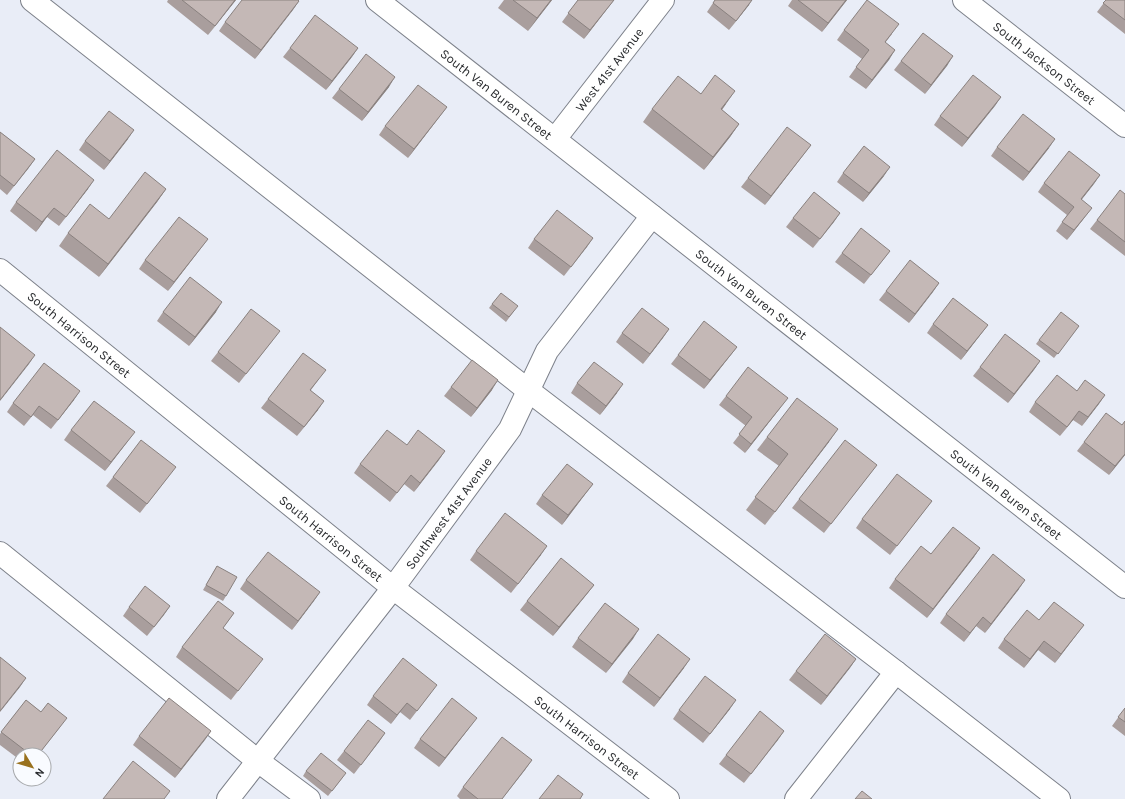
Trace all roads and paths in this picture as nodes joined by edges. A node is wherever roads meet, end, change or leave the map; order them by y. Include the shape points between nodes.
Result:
1 (32, 0) edge
2 (377, 0) edge
3 (663, 0) edge
4 (964, 0) edge
5 (1125, 126) edge
6 (555, 139) junction
7 (652, 216) junction
8 (0, 270) edge
9 (528, 391) junction
10 (0, 553) edge
11 (393, 588) junction
12 (1125, 588) edge
13 (896, 672) junction
14 (258, 761) junction
15 (228, 799) edge
16 (309, 799) edge
17 (668, 799) edge
18 (796, 799) edge
19 (1059, 799) edge

1 - 9 street
2 - 6 street, South Van Buren Street
3 - 6 street, West 41st Avenue
4 - 5 street, South Jackson Street
6 - 7 street, South Van Buren Street
7 - 9 street, Southwest 41st Avenue via 547,351
7 - 12 street, South Van Buren Street
8 - 11 street, South Harrison Street
9 - 11 street, Southwest 41st Avenue via 510,429
9 - 13 street
10 - 14 street
11 - 14 street, Southwest 41st Avenue
11 - 17 street, South Harrison Street
13 - 18 street
13 - 19 street
14 - 15 street, Southwest 41st Avenue
14 - 16 street

